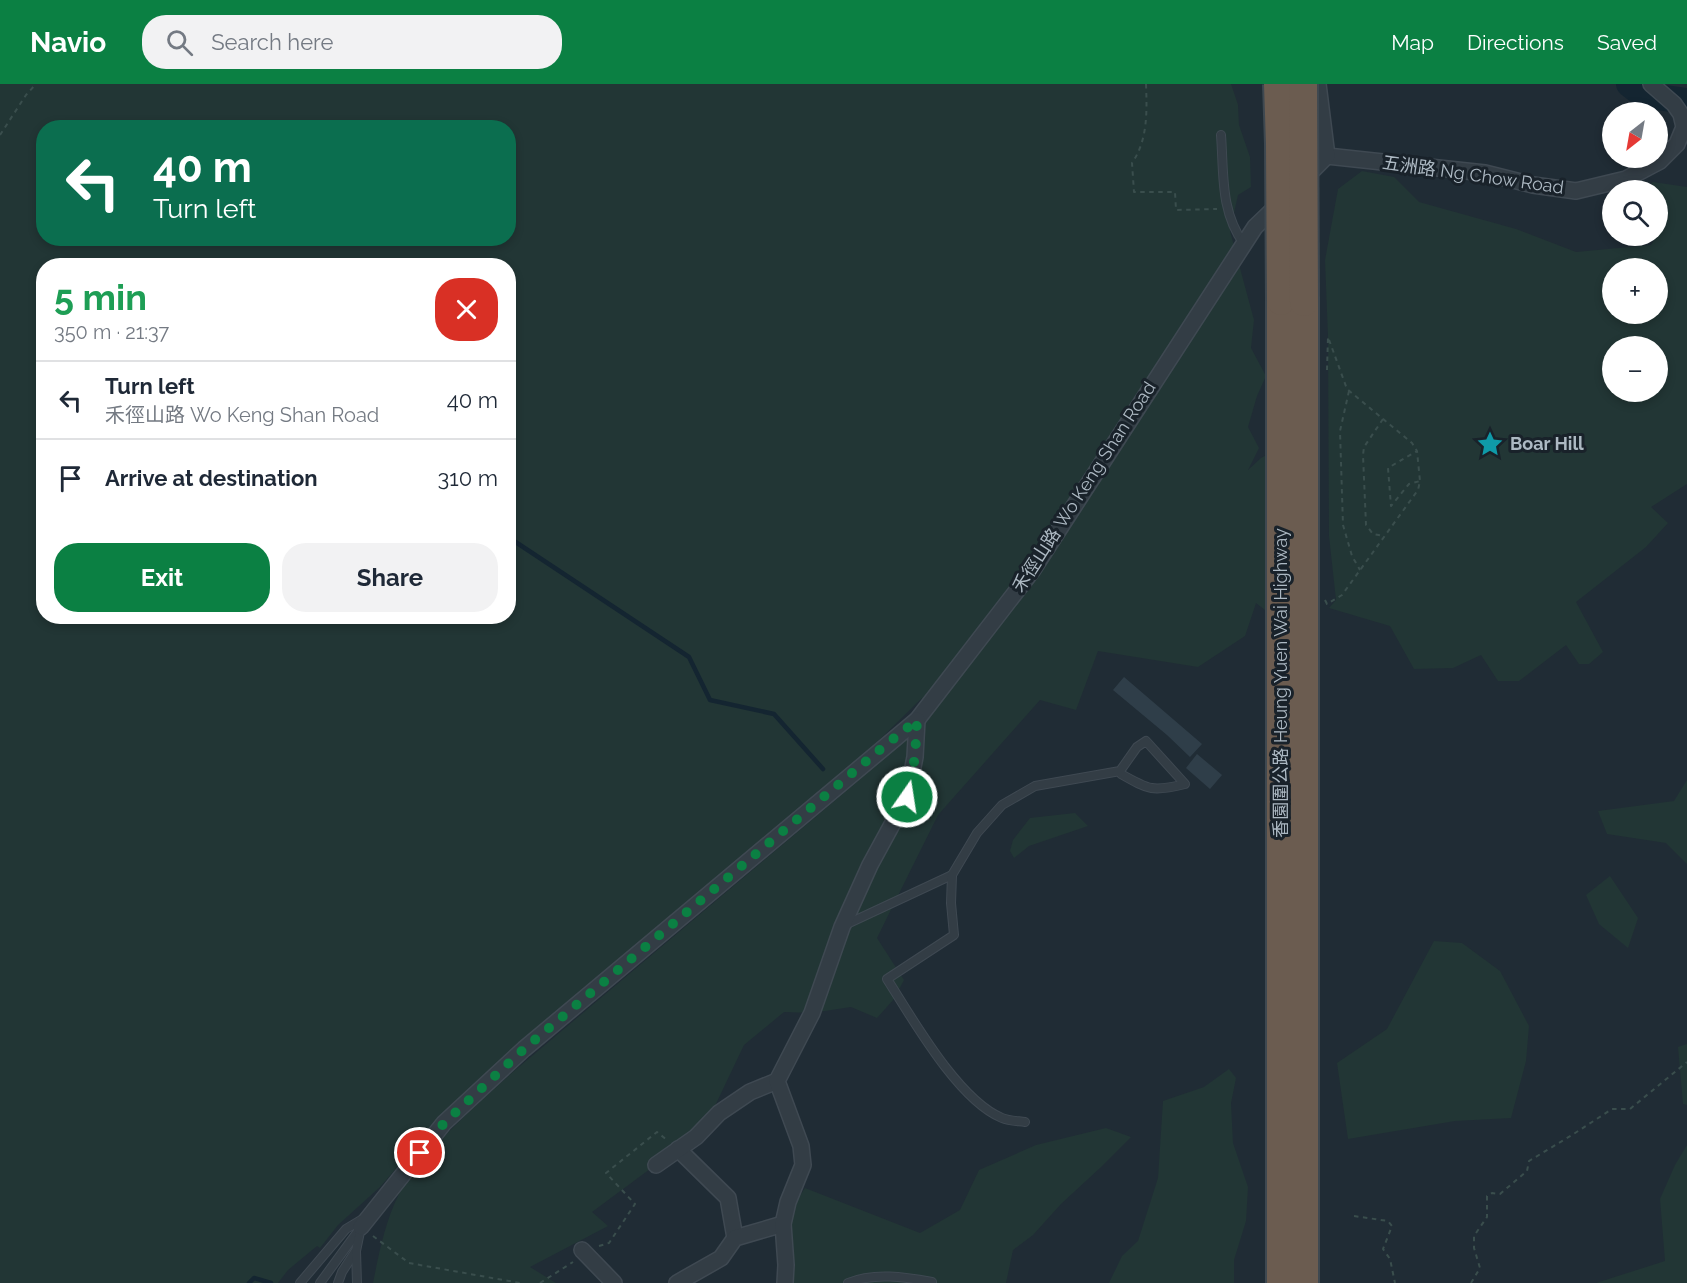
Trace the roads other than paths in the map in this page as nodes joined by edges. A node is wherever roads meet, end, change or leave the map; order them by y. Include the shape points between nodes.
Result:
1 (1278, 84) edge
2 (1303, 84) edge
3 (1318, 84) edge
4 (1655, 87) edge
5 (1685, 128) edge
6 (1221, 135) dead end
7 (1327, 156) junction
8 (1244, 244) junction
9 (1293, 301) junction
10 (917, 720) junction
11 (1293, 724) junction
12 (1120, 771) junction
13 (952, 875) junction
14 (842, 927) junction
15 (777, 1081) junction
16 (1025, 1122) dead end
17 (678, 1149) junction
18 (656, 1165) dead end
19 (370, 1214) junction
20 (783, 1224) junction
21 (362, 1227) junction
22 (735, 1238) junction
23 (582, 1250) road end
24 (356, 1251) junction
25 (932, 1282) edge
26 (300, 1283) edge
27 (320, 1283) edge
28 (338, 1283) edge
29 (357, 1283) edge
30 (614, 1283) edge
31 (677, 1283) edge
32 (785, 1283) edge
33 (848, 1283) edge
34 (1281, 1283) edge
35 (1304, 1283) edge

1 - 9 highway, 香園圍公路 Heung Yuen Wai Highway, bridge
2 - 9 highway, 香園圍公路 Heung Yuen Wai Highway, bridge
3 - 7 street
4 - 5 street, 五洲路 Ng Chow Road via 1674,104
5 - 7 street, 五洲路 Ng Chow Road via 1677,144 1660,161 1626,179 1576,191 1485,173
6 - 8 lane via 1226,208 1233,230
7 - 8 street, 禾徑山路 Wo Keng Shan Road via 1255,227
8 - 10 street, 禾徑山路 Wo Keng Shan Road via 1032,571
9 - 11 highway, 香園圍公路 Heung Yuen Wai Highway
10 - 14 street via 907,797
10 - 19 street, 禾徑山路 Wo Keng Shan Road via 524,1049 444,1123
11 - 34 highway, 香園圍公路 Heung Yuen Wai Highway
11 - 35 highway, 香園圍公路 Heung Yuen Wai Highway
12 - 12 lane via 1145,788 1161,790 1185,784 1146,741
12 - 13 lane via 1035,786 1002,806 977,833
13 - 14 lane
13 - 16 lane via 954,935 887,979 942,1064 976,1101 1002,1118
14 - 15 street via 812,1013
15 - 17 street via 750,1092 719,1113
15 - 20 street via 801,1146 803,1165
17 - 18 street
17 - 22 street via 728,1198
19 - 21 street, 禾徑山路 Wo Keng Shan Road
19 - 26 lane via 346,1229
20 - 22 street
20 - 32 street
21 - 24 lane, 禾徑山路 Wo Keng Shan Road
21 - 27 lane
22 - 31 street via 721,1258
23 - 30 street
24 - 28 lane
24 - 29 lane, 禾徑山路 Wo Keng Shan Road
25 - 33 lane via 869,1277

